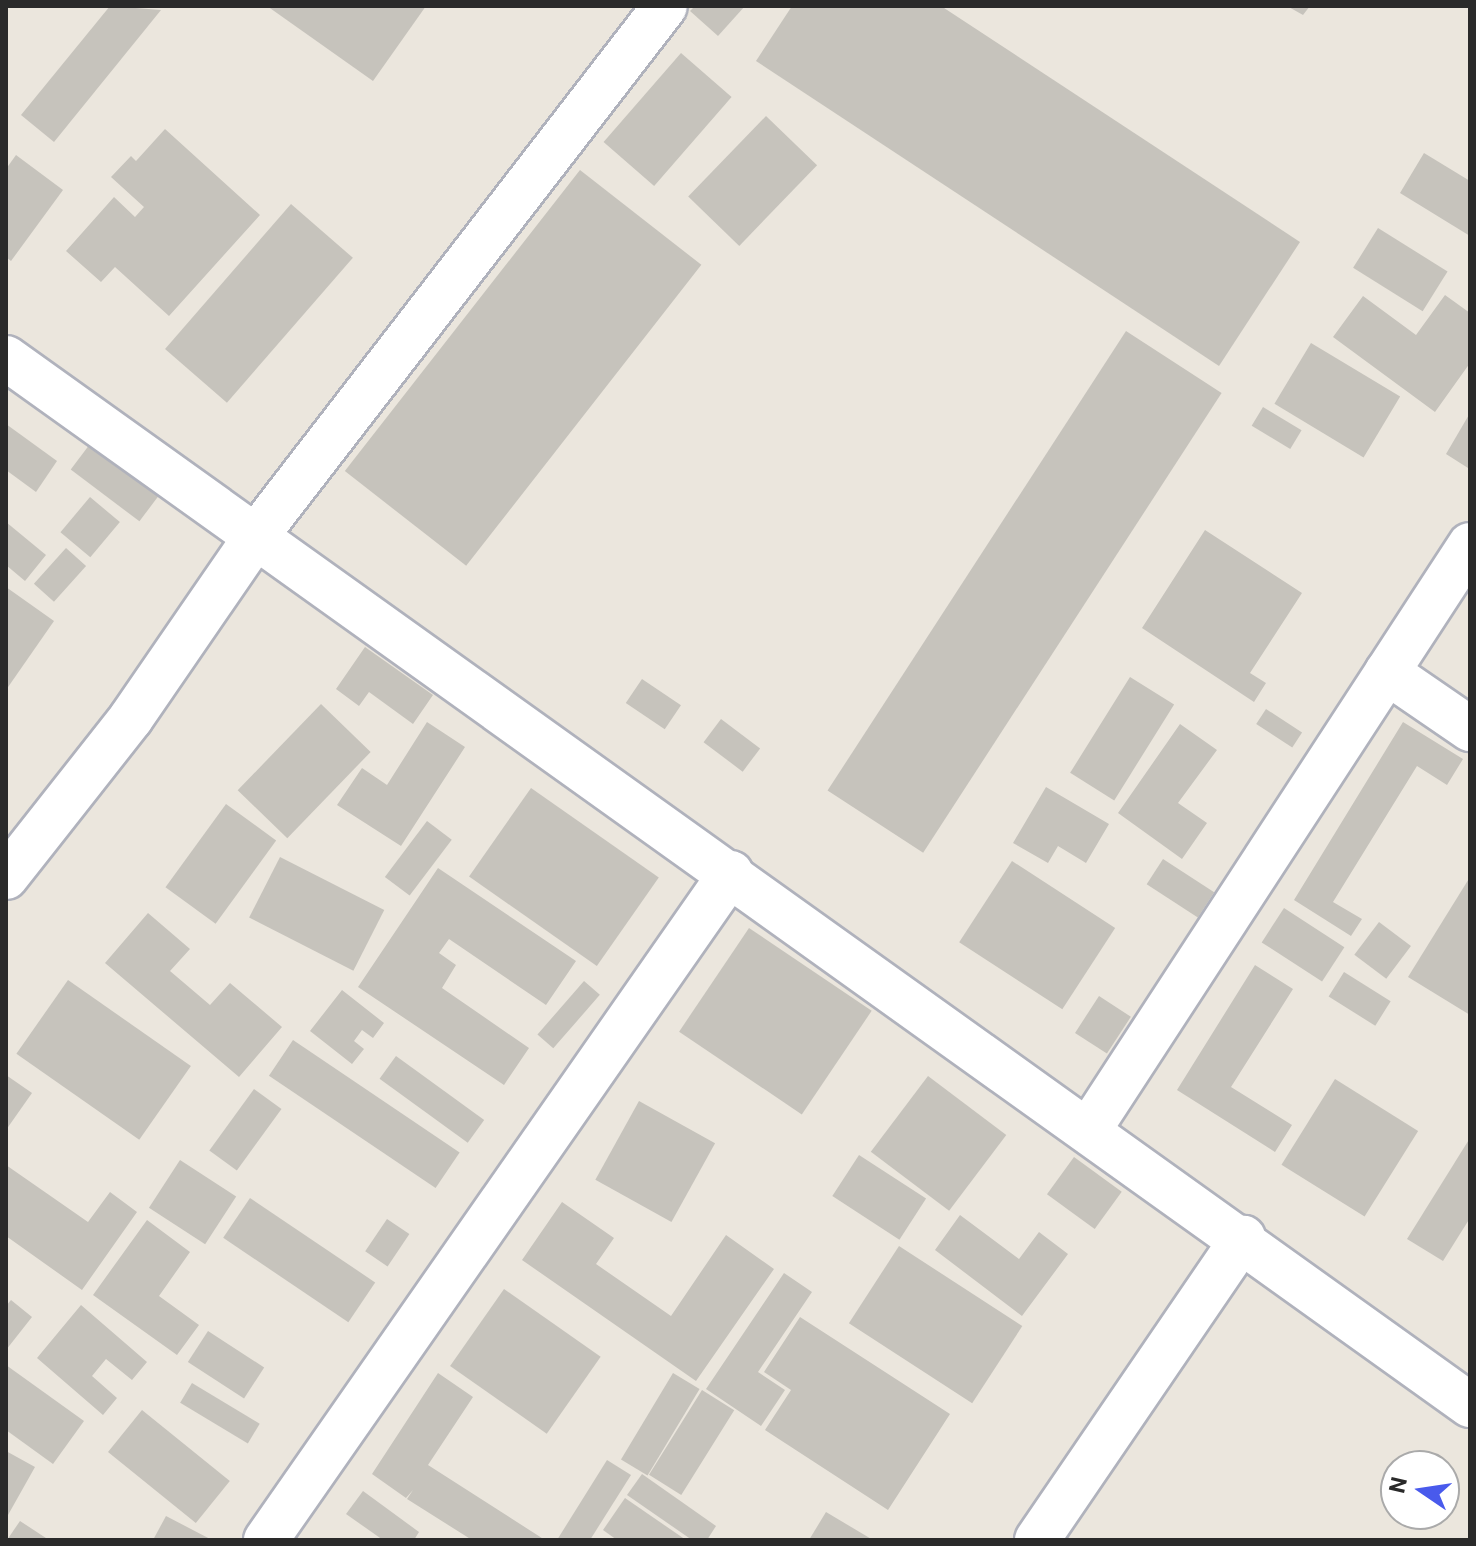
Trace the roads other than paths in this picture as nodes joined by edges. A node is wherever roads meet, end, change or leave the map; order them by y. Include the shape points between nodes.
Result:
1 (665, 6) edge
2 (6, 358) edge
3 (256, 536) junction
4 (1470, 545) edge
5 (1387, 672) junction
6 (1470, 729) edge
7 (731, 873) junction
8 (6, 877) edge
9 (1090, 1128) junction
10 (1243, 1238) junction
11 (1470, 1405) edge
12 (266, 1540) edge
13 (1037, 1540) edge

1 - 3 street
2 - 3 street
3 - 7 street
3 - 8 street via 131,718
4 - 5 street
5 - 6 street
5 - 9 street
7 - 9 street
7 - 12 street
9 - 10 street
10 - 11 street
10 - 13 street

